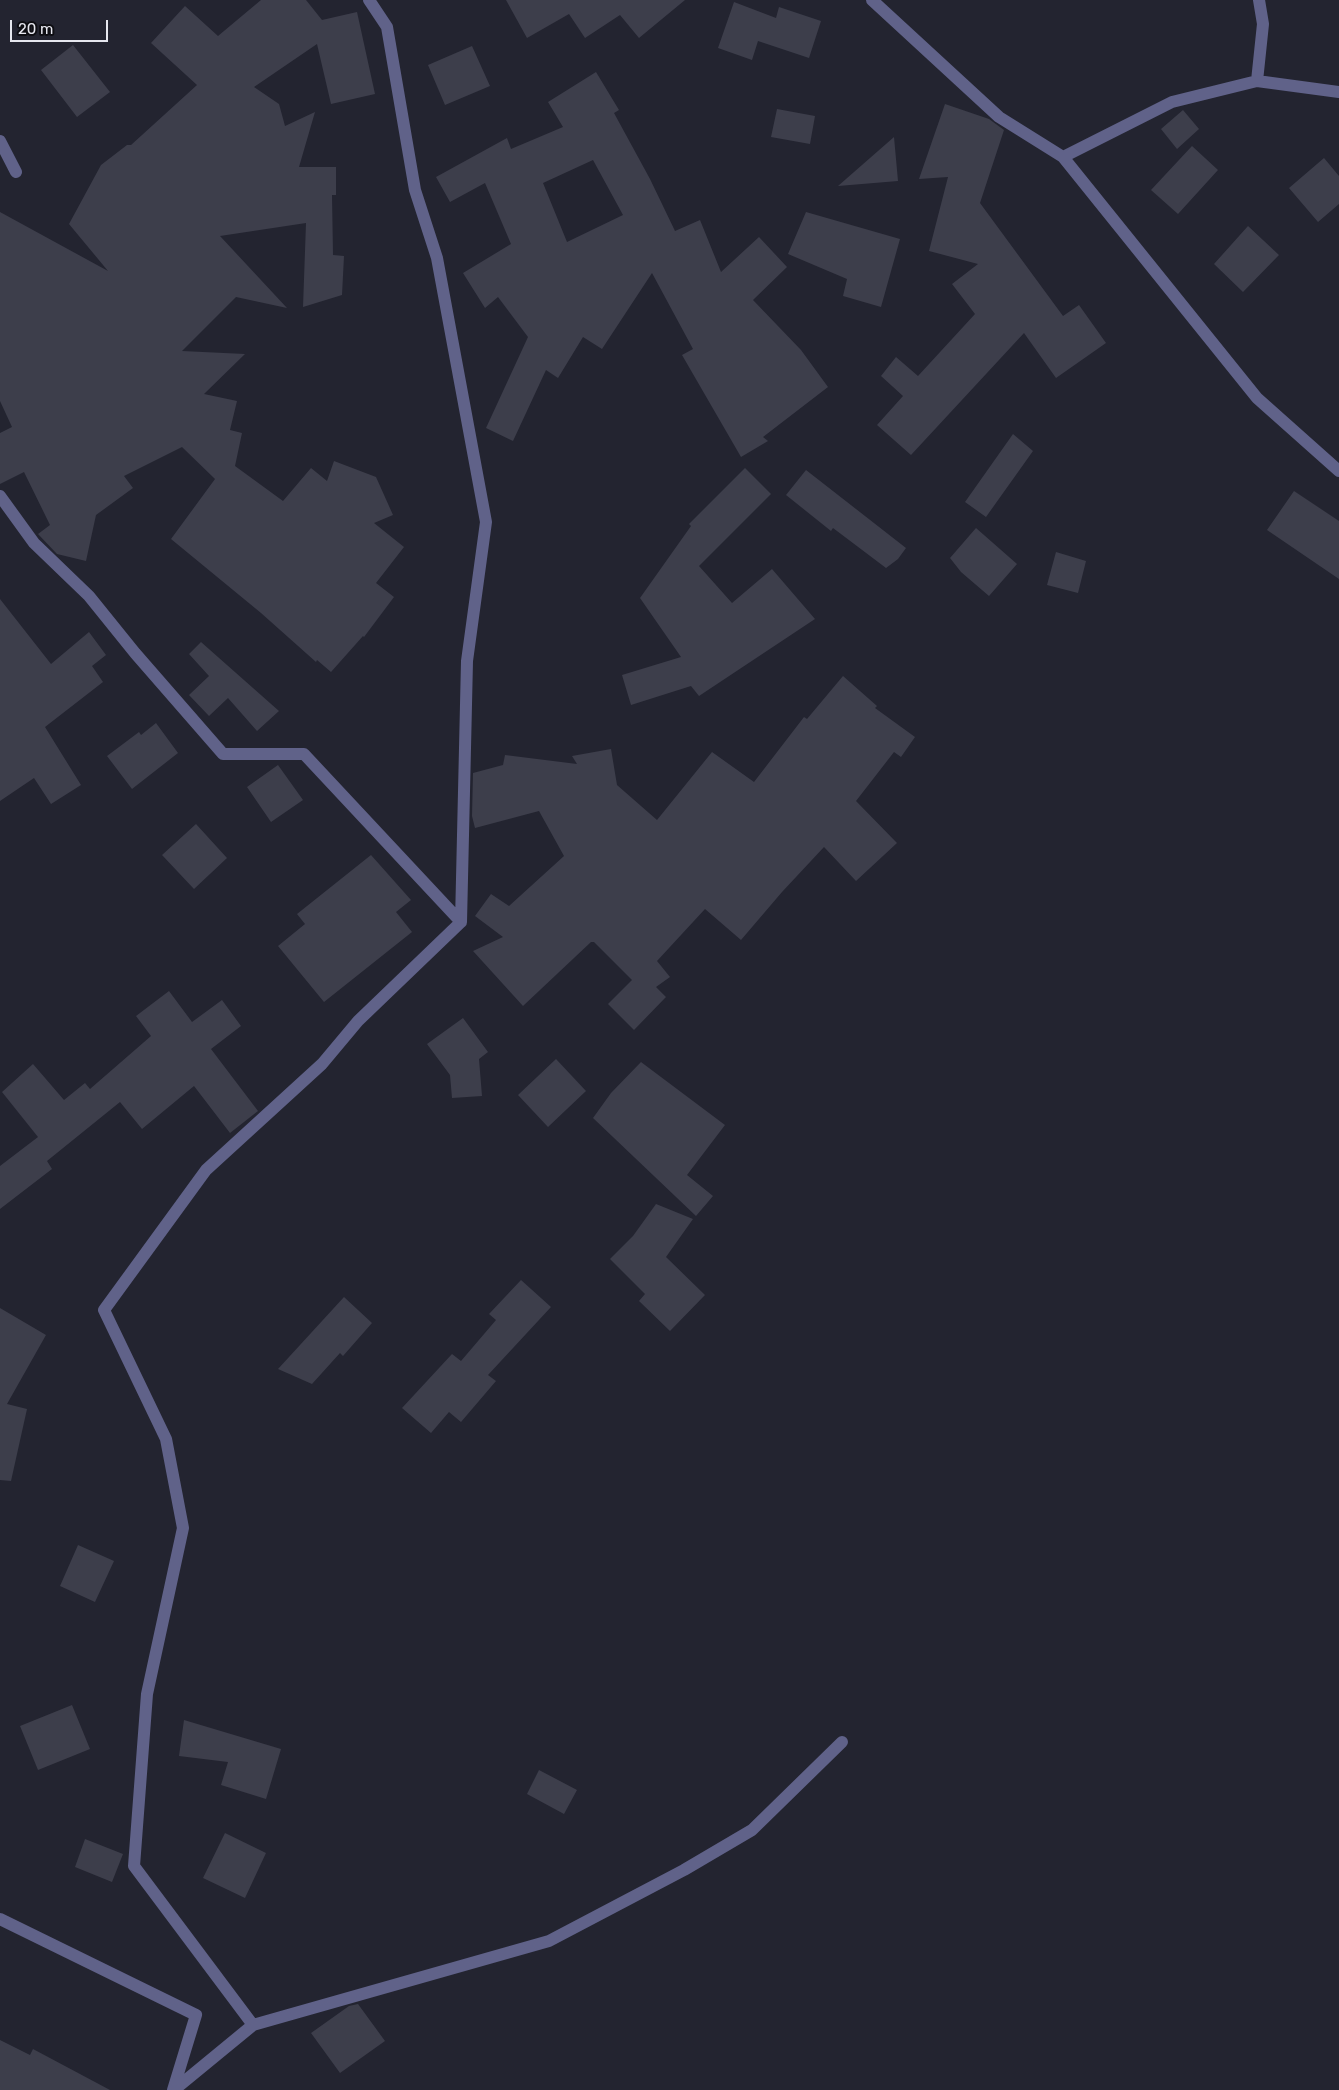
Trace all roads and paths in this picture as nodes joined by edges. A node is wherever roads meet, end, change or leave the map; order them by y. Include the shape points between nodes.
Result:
1 (370, 0) edge
2 (872, 0) edge
3 (1259, 0) edge
4 (1257, 81) junction
5 (1339, 92) edge
6 (0, 141) edge
7 (1063, 157) junction
8 (16, 172) dead end
9 (1339, 471) edge
10 (0, 496) edge
11 (461, 922) junction
12 (842, 1742) dead end
13 (0, 1920) edge
14 (252, 2025) junction
15 (173, 2090) edge

1 - 11 street via 387,27 415,190 437,258 486,522 467,661
2 - 7 street via 999,117
3 - 4 street via 1263,24
4 - 5 street
4 - 7 street via 1172,102
6 - 8 street
7 - 9 street via 1257,398
10 - 11 street via 34,543 89,596 223,754 304,754
11 - 14 street via 358,1021 322,1064 206,1170 104,1310 166,1439 183,1528 147,1694 134,1866
12 - 14 street via 752,1830 684,1870 548,1941
13 - 15 street via 196,2015
14 - 15 street

